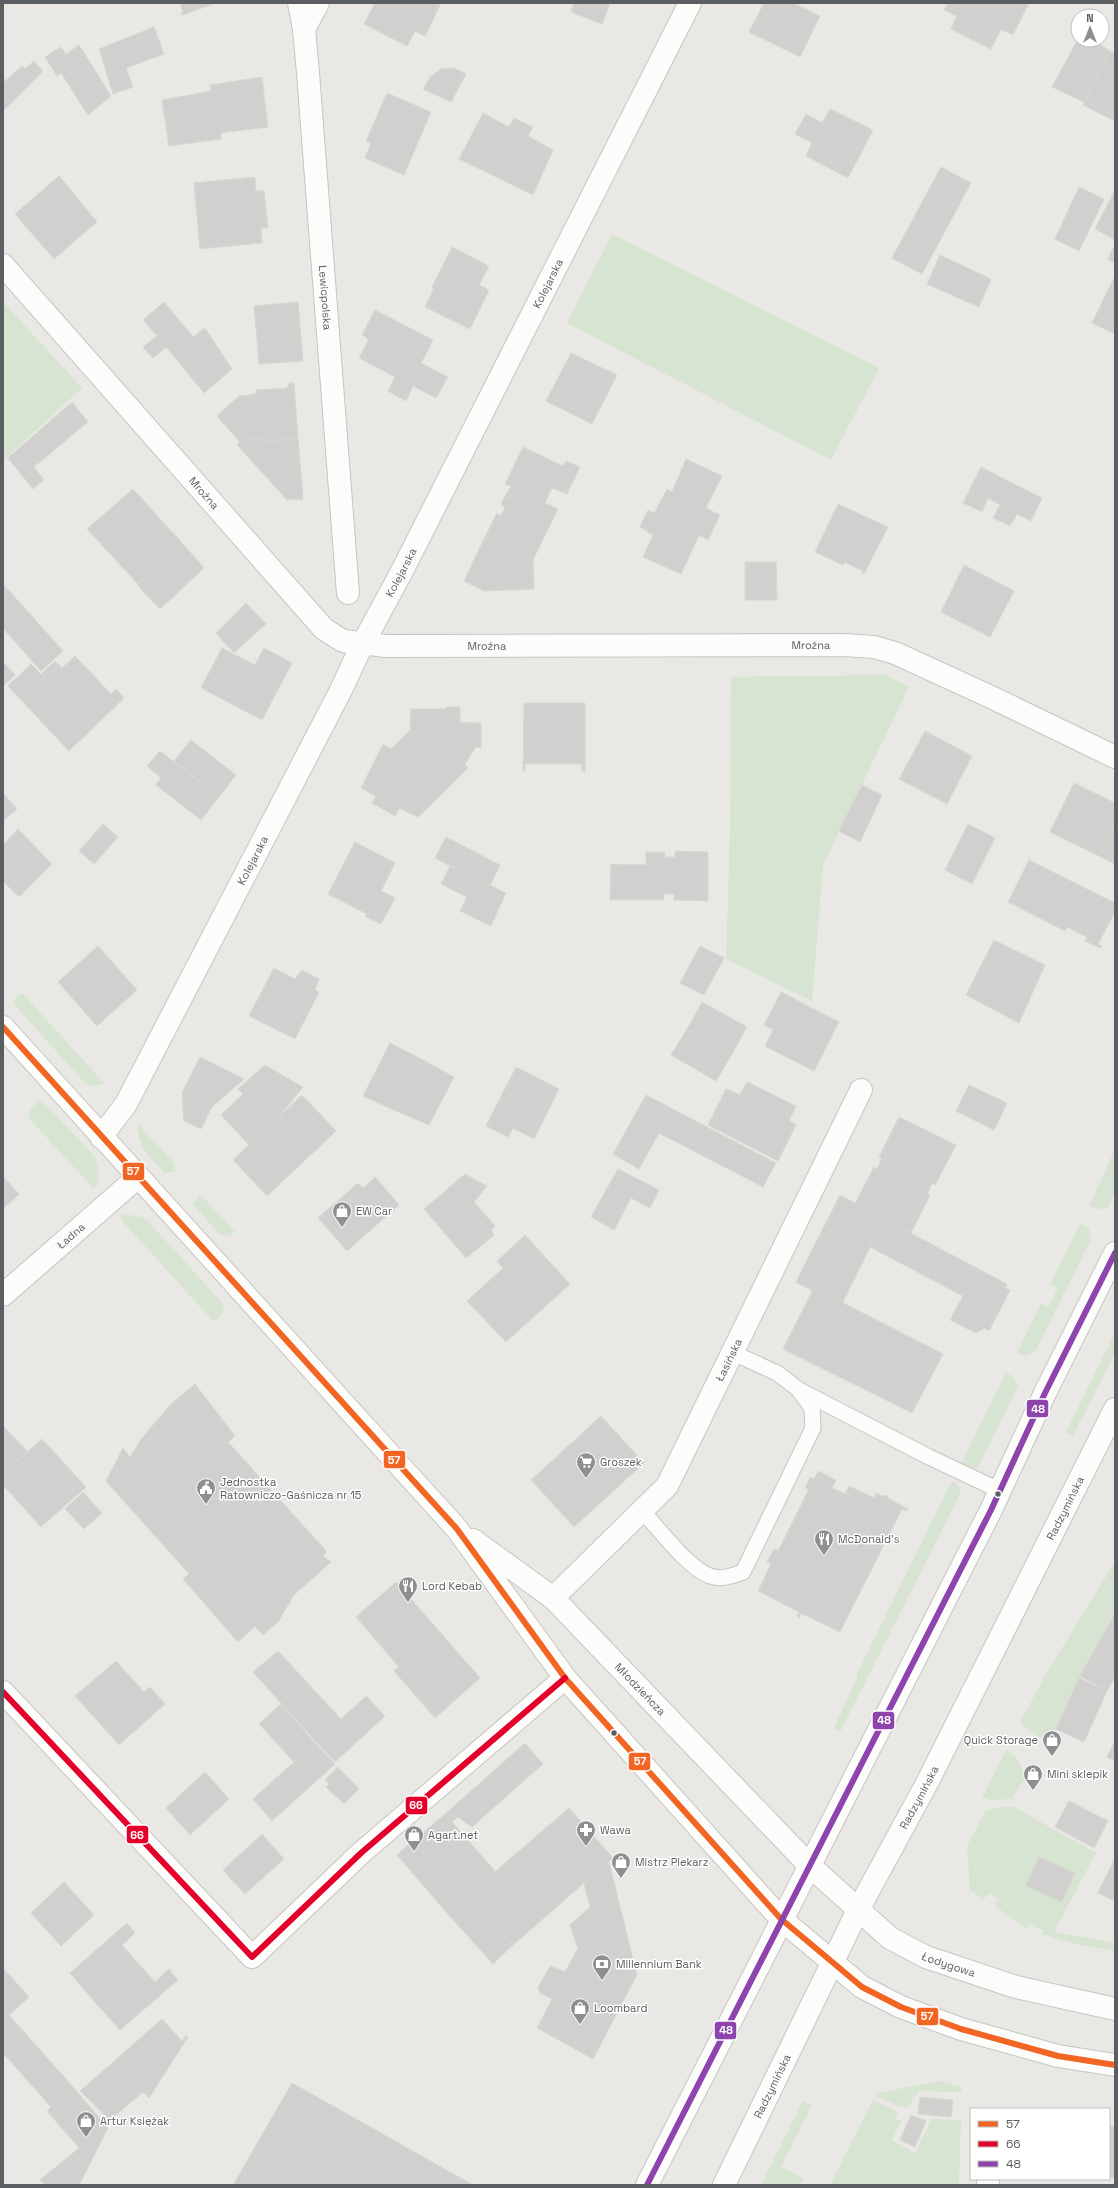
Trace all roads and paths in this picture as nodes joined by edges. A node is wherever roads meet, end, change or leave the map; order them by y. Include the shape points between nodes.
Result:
1 (299, 3) edge
2 (318, 3) edge
3 (690, 3) edge
4 (304, 29) junction
5 (3, 265) edge
6 (348, 593) dead end
7 (362, 645) junction
8 (1115, 757) edge
9 (3, 1027) edge
10 (861, 1090) dead end
11 (101, 1137) junction
12 (138, 1177) junction
13 (1115, 1253) edge
14 (3, 1295) edge
15 (733, 1353) junction
16 (798, 1389) junction
17 (1115, 1409) edge
18 (1000, 1491) junction
19 (643, 1512) junction
20 (457, 1529) junction
21 (553, 1598) junction
22 (565, 1678) junction
23 (3, 1692) edge
24 (809, 1865) junction
25 (858, 1910) junction
26 (781, 1920) junction
27 (832, 1963) junction
28 (1115, 2009) edge
29 (1115, 2065) edge
30 (647, 2185) edge
31 (724, 2185) edge

1 - 4 street, Lewicpolska
2 - 4 street
3 - 7 street, Kolejarska via 405,566
4 - 6 street, Lewicpolska
5 - 7 street, Mroźna via 324,629 343,641
7 - 8 street, Mroźna via 874,647 895,653
7 - 11 street, Kolejarska via 126,1104
9 - 11 street, Młodzieńcza
10 - 15 street, Łasińska
11 - 12 street, Młodzieńcza
12 - 14 street, Ładna
12 - 20 street, Młodzieńcza
13 - 18 street via 1045,1393
15 - 16 lane via 777,1373
15 - 19 street, Łasińska via 667,1486
16 - 18 lane
16 - 19 lane via 812,1408 813,1428 743,1572 728,1578 711,1576 696,1569
17 - 25 street, Radzymińska via 930,1776
18 - 24 street
19 - 21 street, Łasińska
20 - 21 street, Młodzieńcza
20 - 22 street, Młodzieńcza
21 - 24 street, Młodzieńcza
22 - 23 street via 361,1853 252,1957
22 - 26 street, Młodzieńcza
24 - 25 street, Łodygowa
24 - 26 street
25 - 27 street, Radzymińska
25 - 28 street, Łodygowa via 890,1938 926,1957 1016,1987
26 - 27 street, Młodzieńcza
26 - 30 street
27 - 29 street via 876,1996 961,2029 1058,2056
27 - 31 street, Radzymińska

